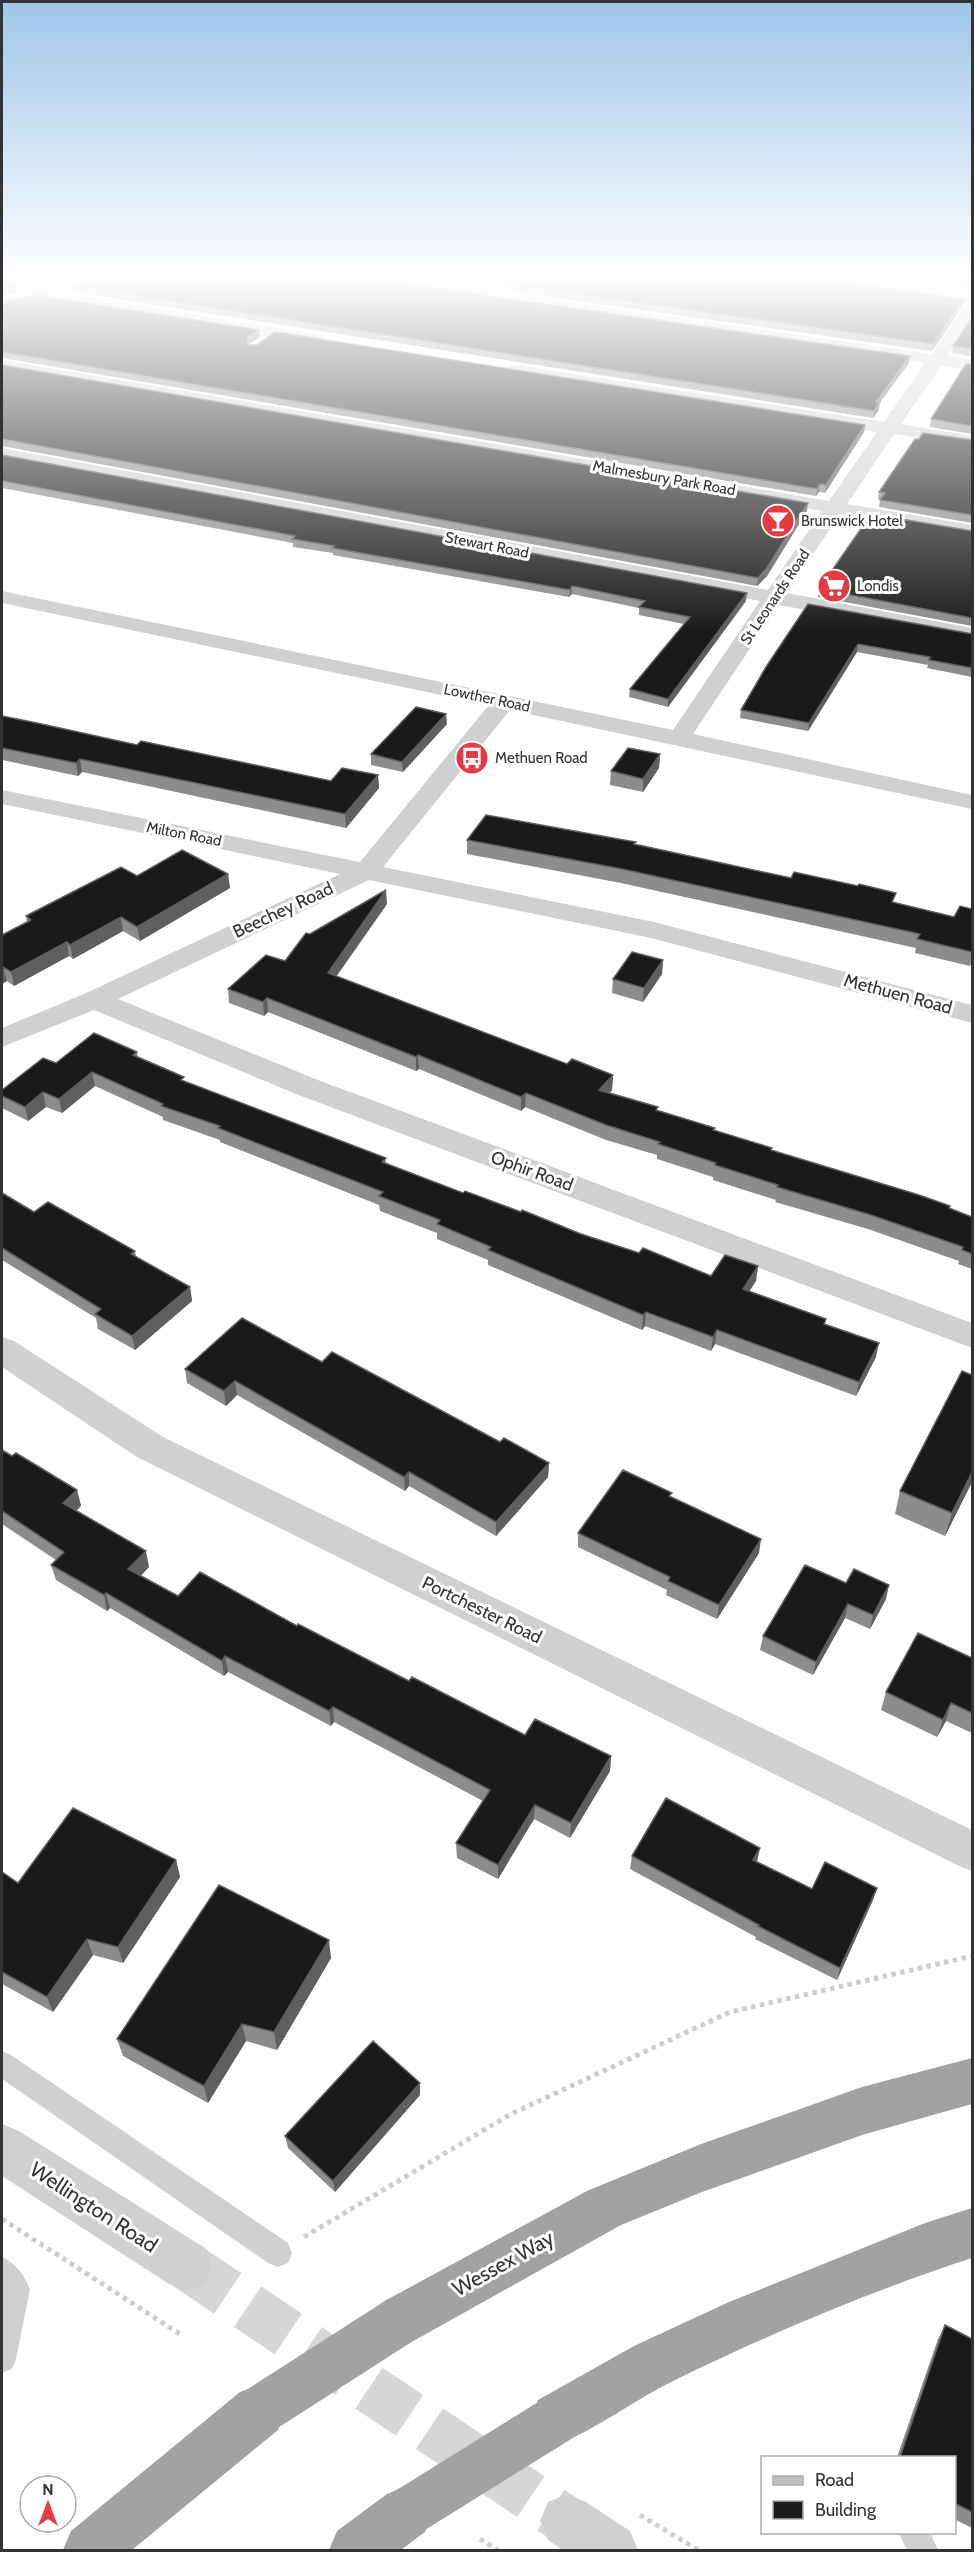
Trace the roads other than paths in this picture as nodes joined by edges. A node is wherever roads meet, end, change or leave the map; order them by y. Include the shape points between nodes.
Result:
1 (178, 395) edge
2 (674, 395) edge
3 (914, 395) edge
4 (891, 429) junction
5 (972, 441) edge
6 (2, 454) edge
7 (836, 508) junction
8 (972, 531) edge
9 (2, 597) edge
10 (774, 598) junction
11 (972, 634) edge
12 (504, 702) junction
13 (679, 738) junction
14 (2, 796) edge
15 (972, 802) edge
16 (366, 871) junction
17 (94, 1000) junction
18 (972, 1014) edge
19 (2, 1038) edge
20 (972, 1336) edge
21 (2, 1350) edge
22 (972, 1851) edge
23 (2, 2064) edge
24 (972, 2081) edge
25 (2, 2148) edge
26 (972, 2233) edge
27 (278, 2253) road end
28 (187, 2266) tunnel mouth
29 (2, 2271) edge
30 (2, 2359) edge
31 (567, 2521) tunnel mouth
32 (620, 2529) edge
33 (914, 2534) edge
34 (90, 2550) edge
35 (356, 2550) edge
36 (923, 2550) edge

1 - 7 street, Malmesbury Park Road
2 - 4 street
3 - 4 street, St Leonards Road
4 - 5 street
4 - 7 street, St Leonards Road
6 - 10 street, Stewart Road
7 - 8 street, Malmesbury Park Road
7 - 10 street, St Leonards Road
9 - 12 street, Lowther Road
10 - 11 street, Stewart Road
10 - 13 street, St Leonards Road
12 - 13 street, Lowther Road
12 - 16 street, Beechey Road
13 - 15 street, Lowther Road
14 - 16 street, Milton Road
16 - 17 street, Beechey Road
16 - 18 street, Methuen Road via 654,930
17 - 19 street, Beechey Road
17 - 20 street, Ophir Road via 307,1087
21 - 22 street, Portchester Road via 150,1447
23 - 27 lane
24 - 34 highway, Wessex Way, bridge via 862,2111 701,2168 604,2208 496,2265 259,2410
25 - 28 street, Wellington Road
26 - 35 highway, bridge via 925,2248 729,2328 652,2364 557,2418 406,2513
29 - 30 lane via 16,2289
31 - 32 street
33 - 36 lane

